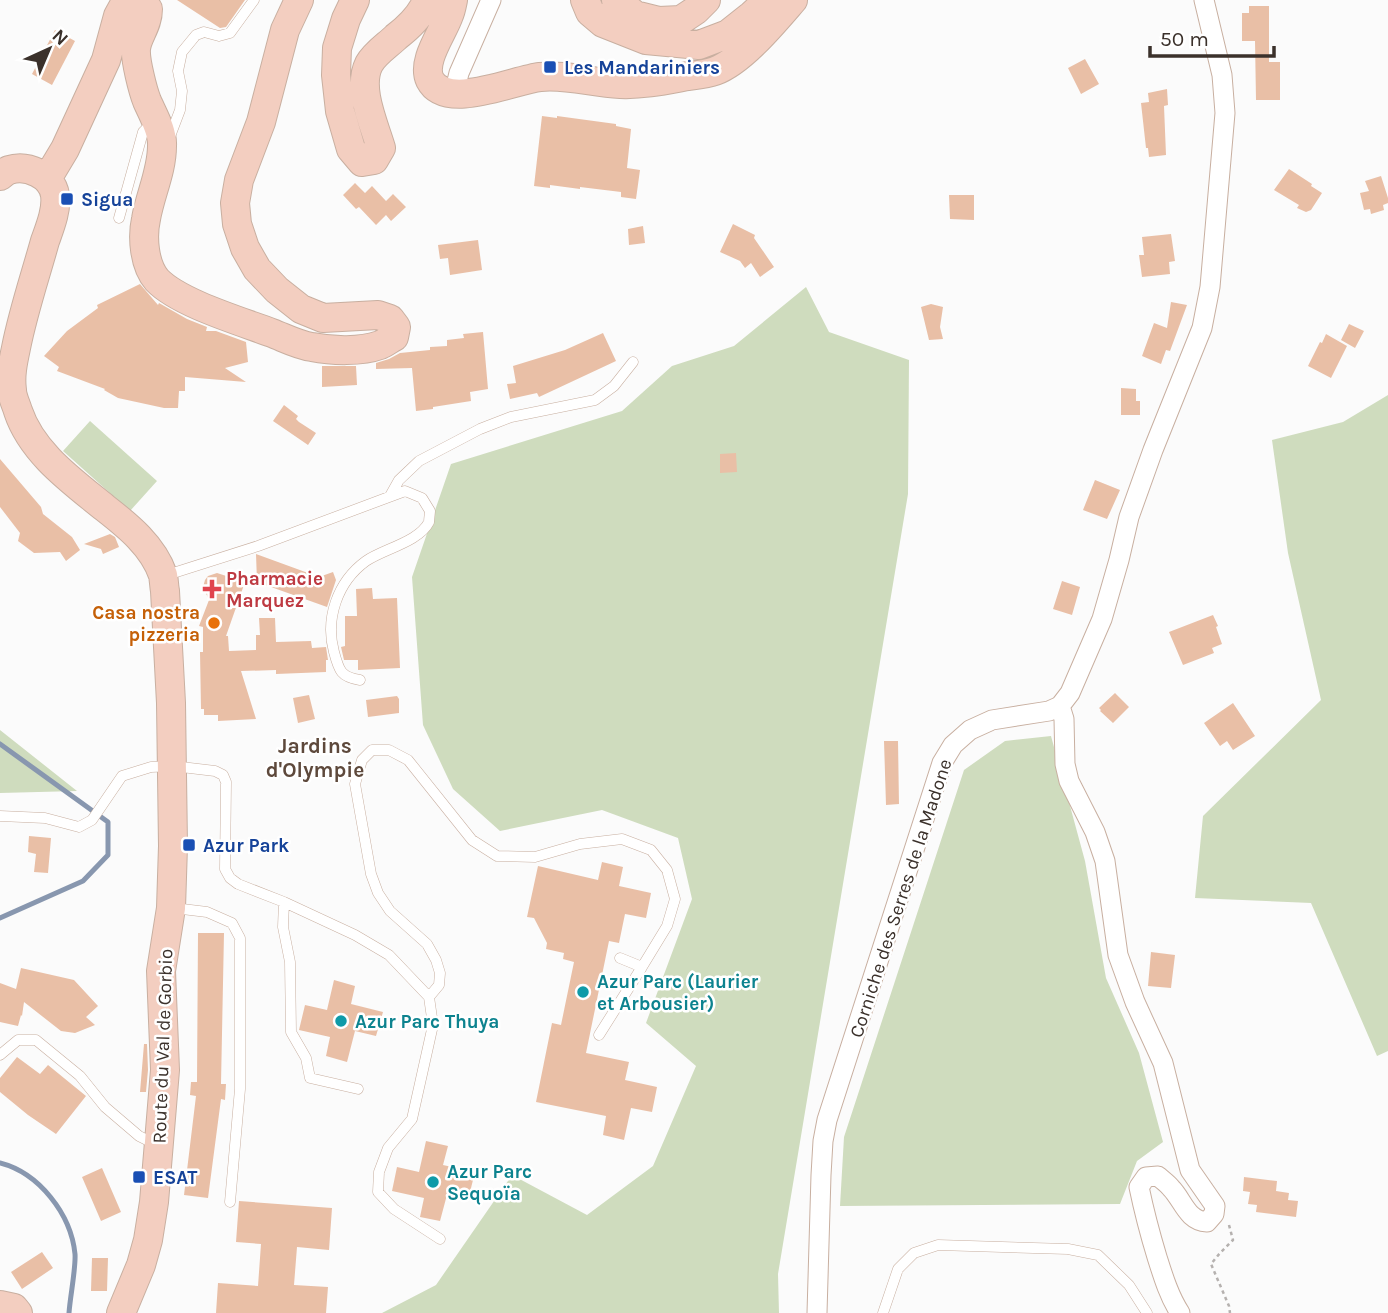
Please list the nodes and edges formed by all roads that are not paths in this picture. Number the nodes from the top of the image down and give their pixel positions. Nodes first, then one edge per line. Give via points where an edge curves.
1 (254, 0) edge
2 (299, 0) edge
3 (355, 0) edge
4 (426, 0) edge
5 (453, 0) edge
6 (491, 0) edge
7 (585, 0) edge
8 (616, 0) edge
9 (706, 0) edge
10 (768, 0) edge
11 (793, 0) edge
12 (1204, 0) edge
13 (454, 94) junction
14 (159, 133) junction
15 (0, 176) edge
16 (47, 179) junction
17 (120, 218) dead end
18 (633, 362) dead end
19 (390, 496) junction
20 (163, 576) junction
21 (360, 680) dead end
22 (1060, 706) junction
23 (173, 766) junction
24 (0, 816) edge
25 (284, 902) junction
26 (171, 908) junction
27 (620, 958) dead end
28 (642, 967) junction
29 (429, 997) junction
30 (599, 1035) dead end
31 (0, 1055) edge
32 (358, 1089) dead end
33 (159, 1146) junction
34 (230, 1202) dead end
35 (440, 1239) dead end
36 (0, 1305) edge
37 (18, 1313) edge
38 (121, 1313) edge
39 (817, 1313) edge
40 (883, 1313) edge
41 (1147, 1313) edge
42 (1180, 1313) edge

1 - 14 lane via 230,33 204,32 182,51 180,110 170,138
2 - 14 street via 285,30 261,122 239,180 237,224 257,269 301,309 323,318 378,315 396,327 394,337 361,349 310,347 172,293 155,278 144,242 160,165
3 - 4 street via 337,48 336,75 351,149 362,162 374,160 381,148 365,95 370,62 412,24
5 - 13 street via 427,72 440,91
6 - 13 street
7 - 10 street via 590,12 604,23 646,40 699,45 728,34
8 - 9 street via 635,15 659,21 681,20
11 - 13 street via 740,56 715,71 621,84 541,77
12 - 22 street via 1222,75 1225,113 1206,311 1129,517 1102,620
14 - 16 street via 145,97 136,49 148,9 132,1 118,16 106,60
14 - 17 lane via 148,127 143,132
15 - 16 street via 25,169
16 - 20 street, Route du Val de Gorbio via 55,196 53,216 19,330 12,392 27,433 44,454 135,532
18 - 19 lane via 614,386 595,400 511,416 419,461
19 - 20 lane
19 - 21 lane via 405,491 422,498 430,511 429,521 408,540 366,561 334,603 331,642 335,658 341,673
20 - 23 street, Route du Val de Gorbio
22 - 39 street, Corniche des Serres de la Madone via 992,720 970,730 942,763 827,1119
22 - 42 street via 1069,781 1096,832 1105,861 1118,955 1163,1063 1190,1170 1214,1206 1208,1222 1199,1221 1158,1176 1146,1177 1139,1187 1166,1283
23 - 24 lane via 122,776 92,820 79,827 45,818
23 - 25 lane via 223,775 225,869 238,884
23 - 26 street, Route du Val de Gorbio
25 - 29 lane via 389,955
25 - 32 lane via 291,1031 306,1058 310,1078
26 - 33 street, Route du Val de Gorbio via 161,971 165,1070
26 - 34 lane via 207,912 232,923 240,938 240,1088
27 - 28 lane
28 - 29 lane via 667,926 675,899 667,870 651,850 622,839 580,844 535,857 498,856 472,840 408,760 389,750 372,750 362,760 355,784 371,874 390,911 427,943 436,960 439,985
28 - 30 lane
29 - 35 lane via 433,1025 412,1119 388,1147 378,1192 394,1209
31 - 33 lane via 18,1040 36,1041 80,1076 105,1107 139,1136
33 - 38 street, Route du Val de Gorbio via 148,1240
36 - 37 street
40 - 41 lane via 898,1269 914,1252 938,1245 1068,1249 1098,1255 1129,1285

